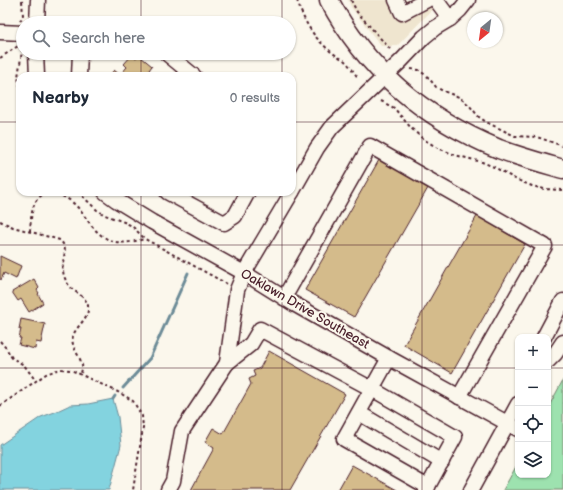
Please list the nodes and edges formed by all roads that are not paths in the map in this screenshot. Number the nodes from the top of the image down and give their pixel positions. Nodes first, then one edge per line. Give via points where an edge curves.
1 (38, 0) edge
2 (329, 0) edge
3 (396, 0) edge
4 (427, 0) edge
5 (436, 0) edge
6 (468, 0) edge
7 (37, 16) edge
8 (450, 19) junction
9 (16, 28) edge
10 (0, 32) edge
11 (36, 60) edge
12 (80, 60) edge
13 (175, 60) edge
14 (37, 72) edge
15 (79, 72) edge
16 (189, 72) edge
17 (385, 75) junction
18 (563, 169) edge
19 (297, 171) edge
20 (110, 196) edge
21 (175, 196) edge
22 (246, 196) edge
23 (290, 196) edge
24 (244, 273) junction
25 (284, 298) junction
26 (563, 301) edge
27 (546, 334) edge
28 (563, 342) edge
29 (389, 358) junction
30 (551, 358) edge
31 (227, 363) junction
32 (372, 390) junction
33 (459, 397) junction
34 (517, 406) edge
35 (358, 414) junction
36 (512, 426) edge
37 (442, 462) junction
38 (427, 489) edge
39 (168, 490) edge
40 (471, 490) edge

1 - 7 street
2 - 17 main road via 362,51
3 - 4 street via 402,13
5 - 8 street
6 - 8 street
8 - 17 street via 424,37
9 - 10 street
11 - 14 street
12 - 15 street
13 - 16 street
17 - 18 main road via 408,97 463,132 528,159
17 - 19 street via 332,127
20 - 24 street, Oaklawn Drive Southeast
21 - 22 street via 224,223 235,216
23 - 24 street
24 - 25 street, Oaklawn Drive Southeast
24 - 31 street via 237,290
25 - 29 street, Oaklawn Drive Southeast
25 - 33 street via 370,146 545,246
26 - 27 street
28 - 30 street
29 - 32 street
29 - 33 street, Oaklawn Drive Southeast
31 - 32 street via 251,344 260,329
31 - 39 street via 182,432 173,481
32 - 35 street
32 - 37 street via 455,437
33 - 36 street, Oaklawn Drive Southeast
34 - 36 street
35 - 37 street
35 - 38 street via 344,439
36 - 40 street
37 - 38 street

